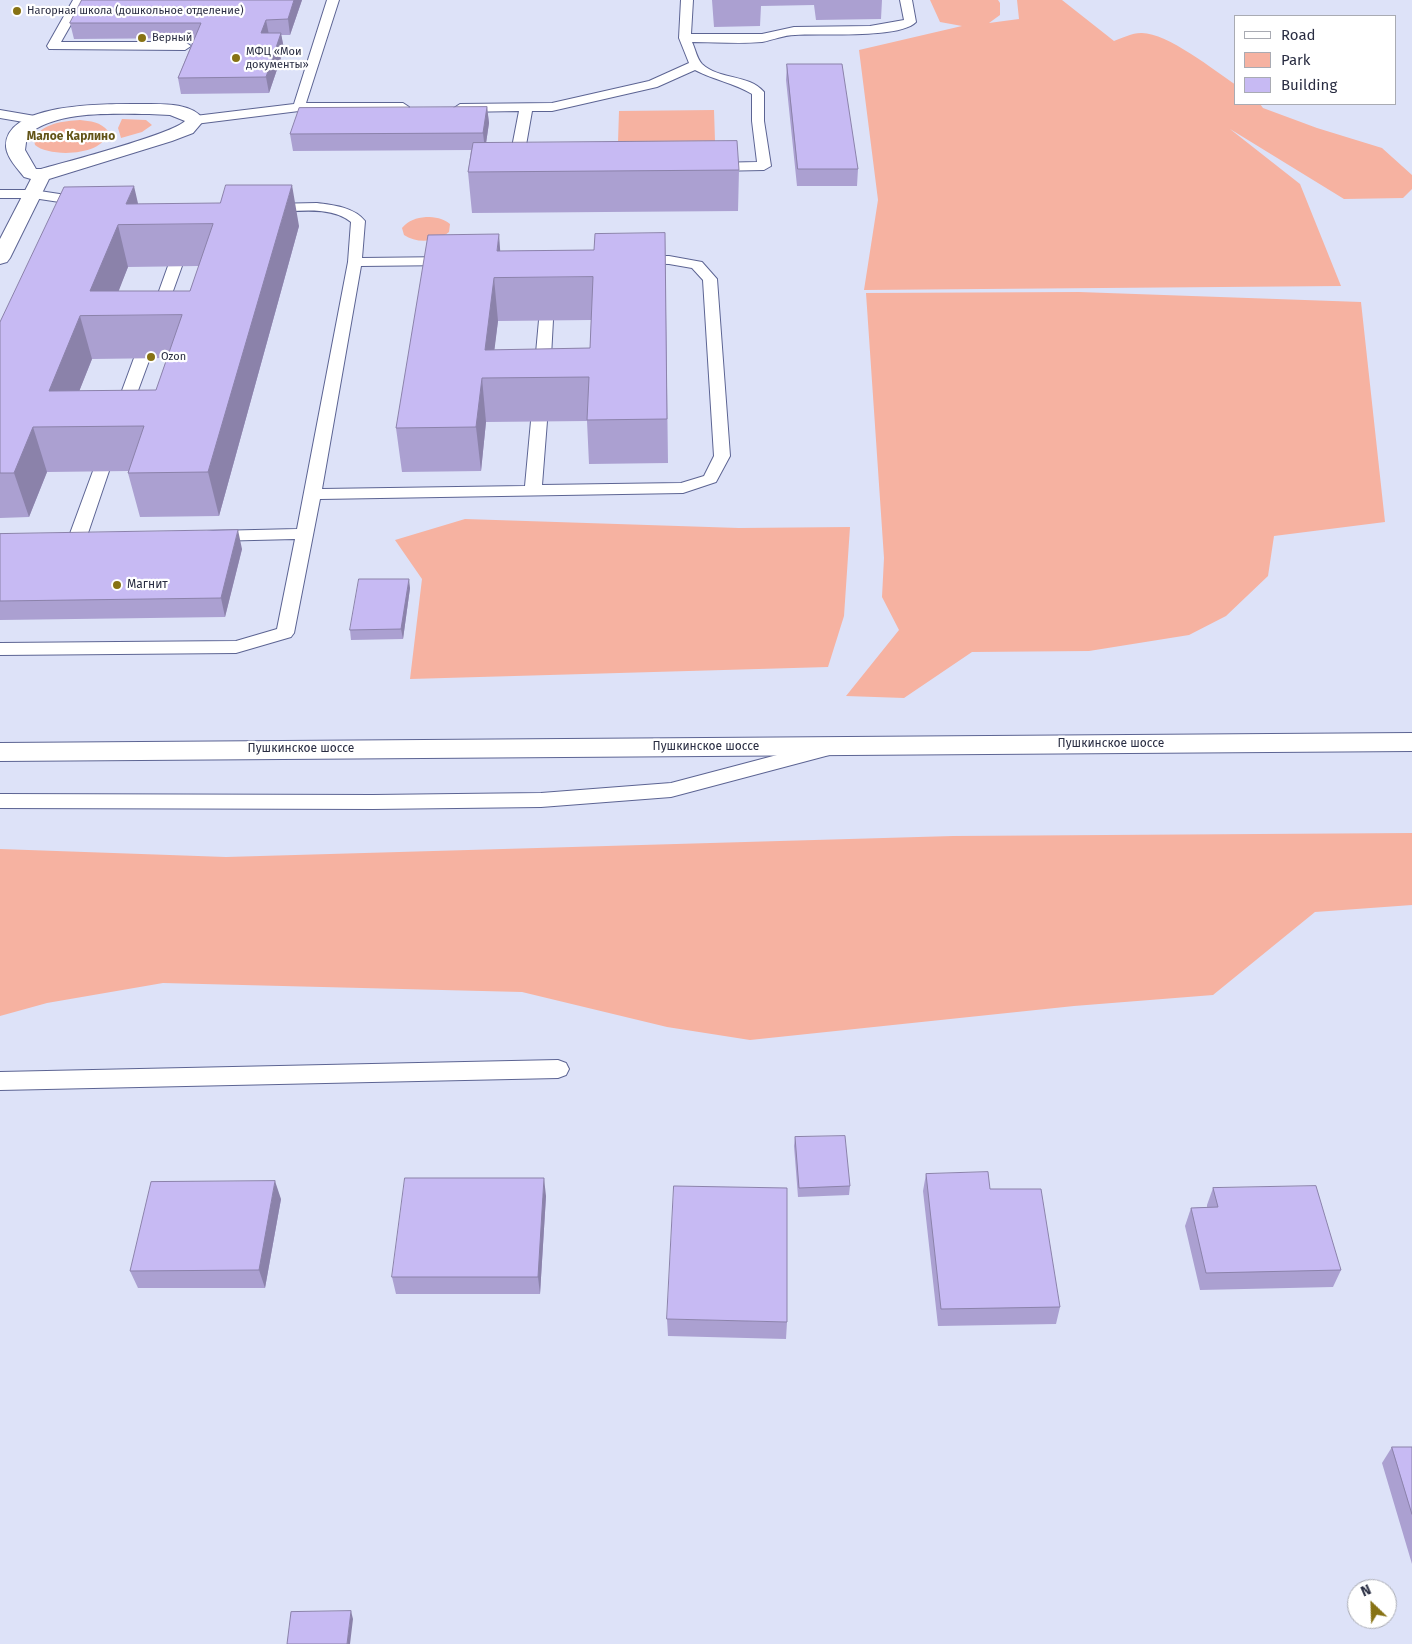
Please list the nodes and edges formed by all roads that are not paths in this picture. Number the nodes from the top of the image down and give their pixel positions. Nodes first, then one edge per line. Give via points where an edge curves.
1 (79, 0) edge
2 (333, 0) edge
3 (687, 0) edge
4 (906, 0) edge
5 (685, 38) junction
6 (185, 46) edge
7 (696, 65) junction
8 (299, 107) junction
9 (418, 108) edge
10 (447, 108) edge
11 (526, 108) junction
12 (0, 114) edge
13 (36, 120) junction
14 (195, 120) junction
15 (699, 167) edge
16 (525, 169) edge
17 (42, 175) junction
18 (0, 194) edge
19 (33, 194) junction
20 (105, 206) edge
21 (256, 208) edge
22 (0, 258) edge
23 (620, 260) edge
24 (463, 261) edge
25 (355, 262) junction
26 (175, 266) edge
27 (546, 320) edge
28 (153, 325) edge
29 (142, 358) edge
30 (541, 392) edge
31 (539, 421) edge
32 (117, 426) edge
33 (101, 471) edge
34 (533, 490) junction
35 (313, 494) junction
36 (306, 534) junction
37 (196, 536) edge
38 (97, 538) edge
39 (58, 539) edge
40 (77, 539) junction
41 (0, 649) edge
42 (1412, 742) edge
43 (839, 746) junction
44 (0, 752) edge
45 (0, 801) edge
46 (558, 1069) dead end
47 (0, 1080) edge

1 - 6 lane via 53,46
2 - 8 lane
3 - 5 lane
4 - 5 lane via 910,22 894,27 794,31 762,38
5 - 7 lane
7 - 11 lane via 653,84 552,107
7 - 15 lane via 758,92 764,166
8 - 9 lane
8 - 14 lane via 270,108
10 - 11 lane
11 - 16 lane via 515,169
12 - 13 lane
13 - 14 main road via 71,111 142,109 172,110
13 - 17 main road via 20,131 15,145 18,156 30,173
14 - 17 main road via 187,129 166,137
17 - 19 main road
18 - 19 lane
19 - 20 lane
19 - 22 main road
21 - 25 lane via 336,209 352,214 358,221
23 - 34 lane via 669,260 697,265 710,279 722,456 710,479 682,488
24 - 25 lane
25 - 35 lane
26 - 28 lane
27 - 30 lane
29 - 32 lane
31 - 34 lane
33 - 40 lane
34 - 35 lane
35 - 36 lane
36 - 37 lane
36 - 41 lane via 285,633 236,647
38 - 40 lane
39 - 40 lane
42 - 43 main road, Пушкинское шоссе
43 - 44 main road, Пушкинское шоссе
43 - 45 lane via 672,790 541,800
46 - 47 lane

